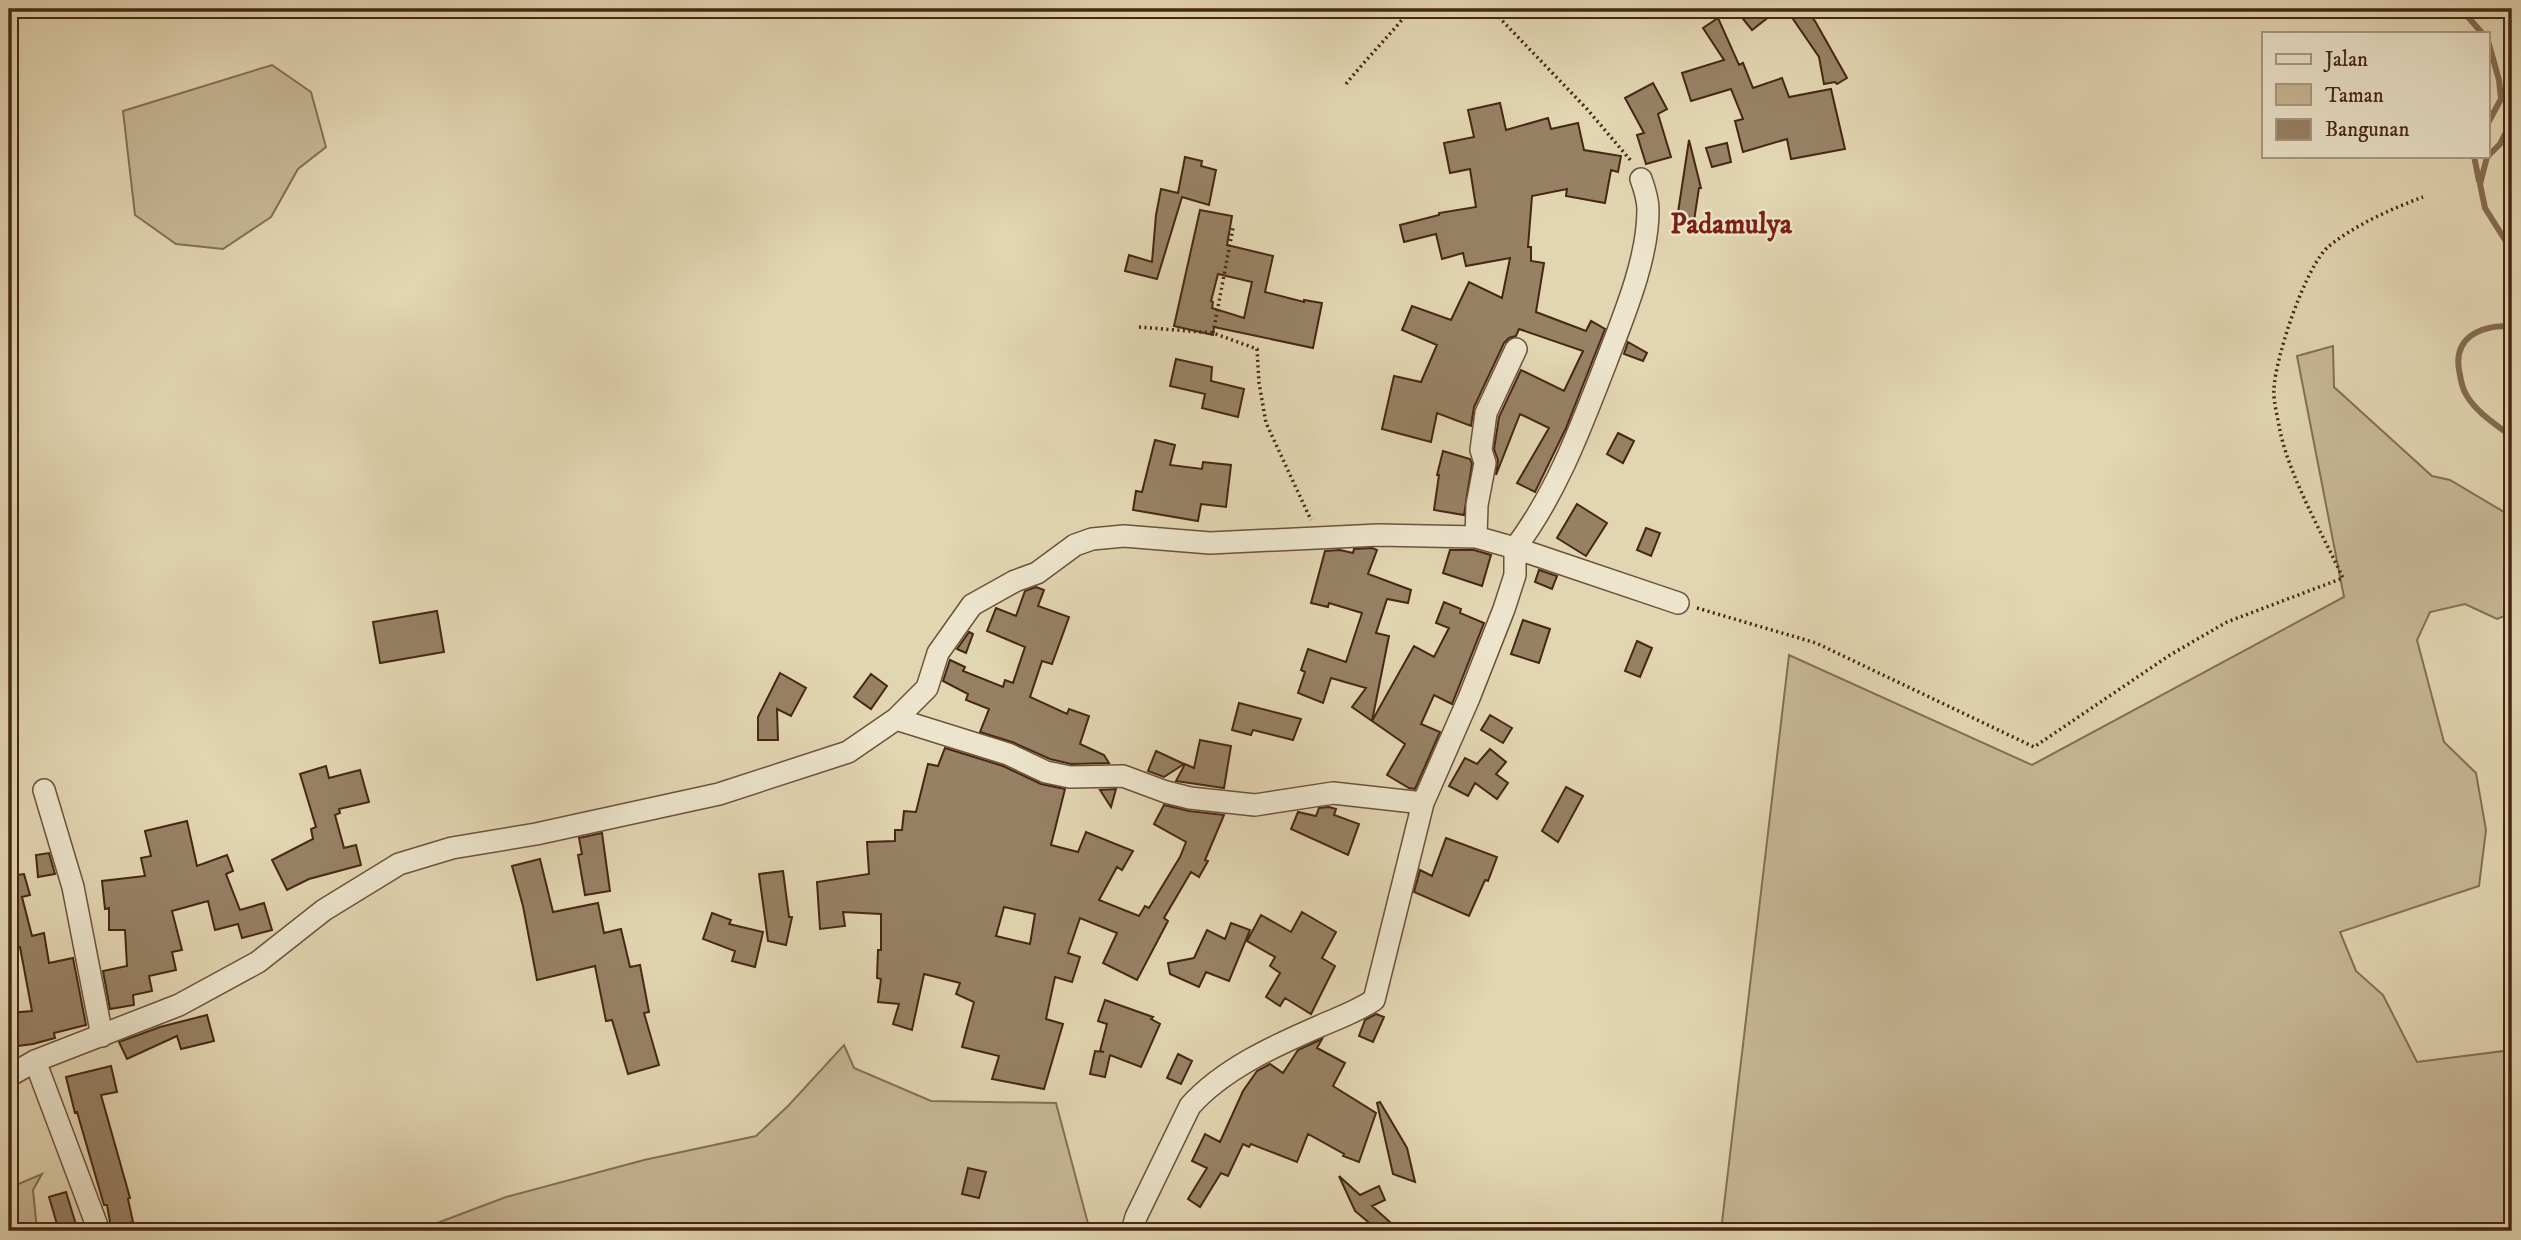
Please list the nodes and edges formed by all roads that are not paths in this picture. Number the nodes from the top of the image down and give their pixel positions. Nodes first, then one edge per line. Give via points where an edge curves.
1 (1641, 179) road end
2 (1516, 349) dead end
3 (1476, 537) junction
4 (1515, 548) junction
5 (1678, 603) road end
6 (896, 719) junction
7 (44, 790) dead end
8 (1423, 803) junction
9 (102, 1036) junction
10 (35, 1060) junction
11 (9, 1076) edge
12 (99, 1231) edge
13 (1132, 1231) edge

1 - 4 street via 1647,196 1647,225 1626,311 1550,493
2 - 3 street via 1486,413
3 - 4 street
3 - 6 street via 1378,535 1210,543 1124,536 1075,545 1037,573 972,606 937,653 927,688
4 - 5 street
4 - 8 street via 1515,575 1504,609
6 - 8 street via 1008,754 1046,772 1070,778 1123,776 1190,798 1255,805 1333,793
6 - 9 street via 848,752 719,794 452,848 399,864 324,910 258,962 180,1006
7 - 9 street via 73,887
8 - 13 street via 1374,1000 1263,1054 1202,1092 1190,1106
9 - 10 street
10 - 11 street
10 - 12 street

